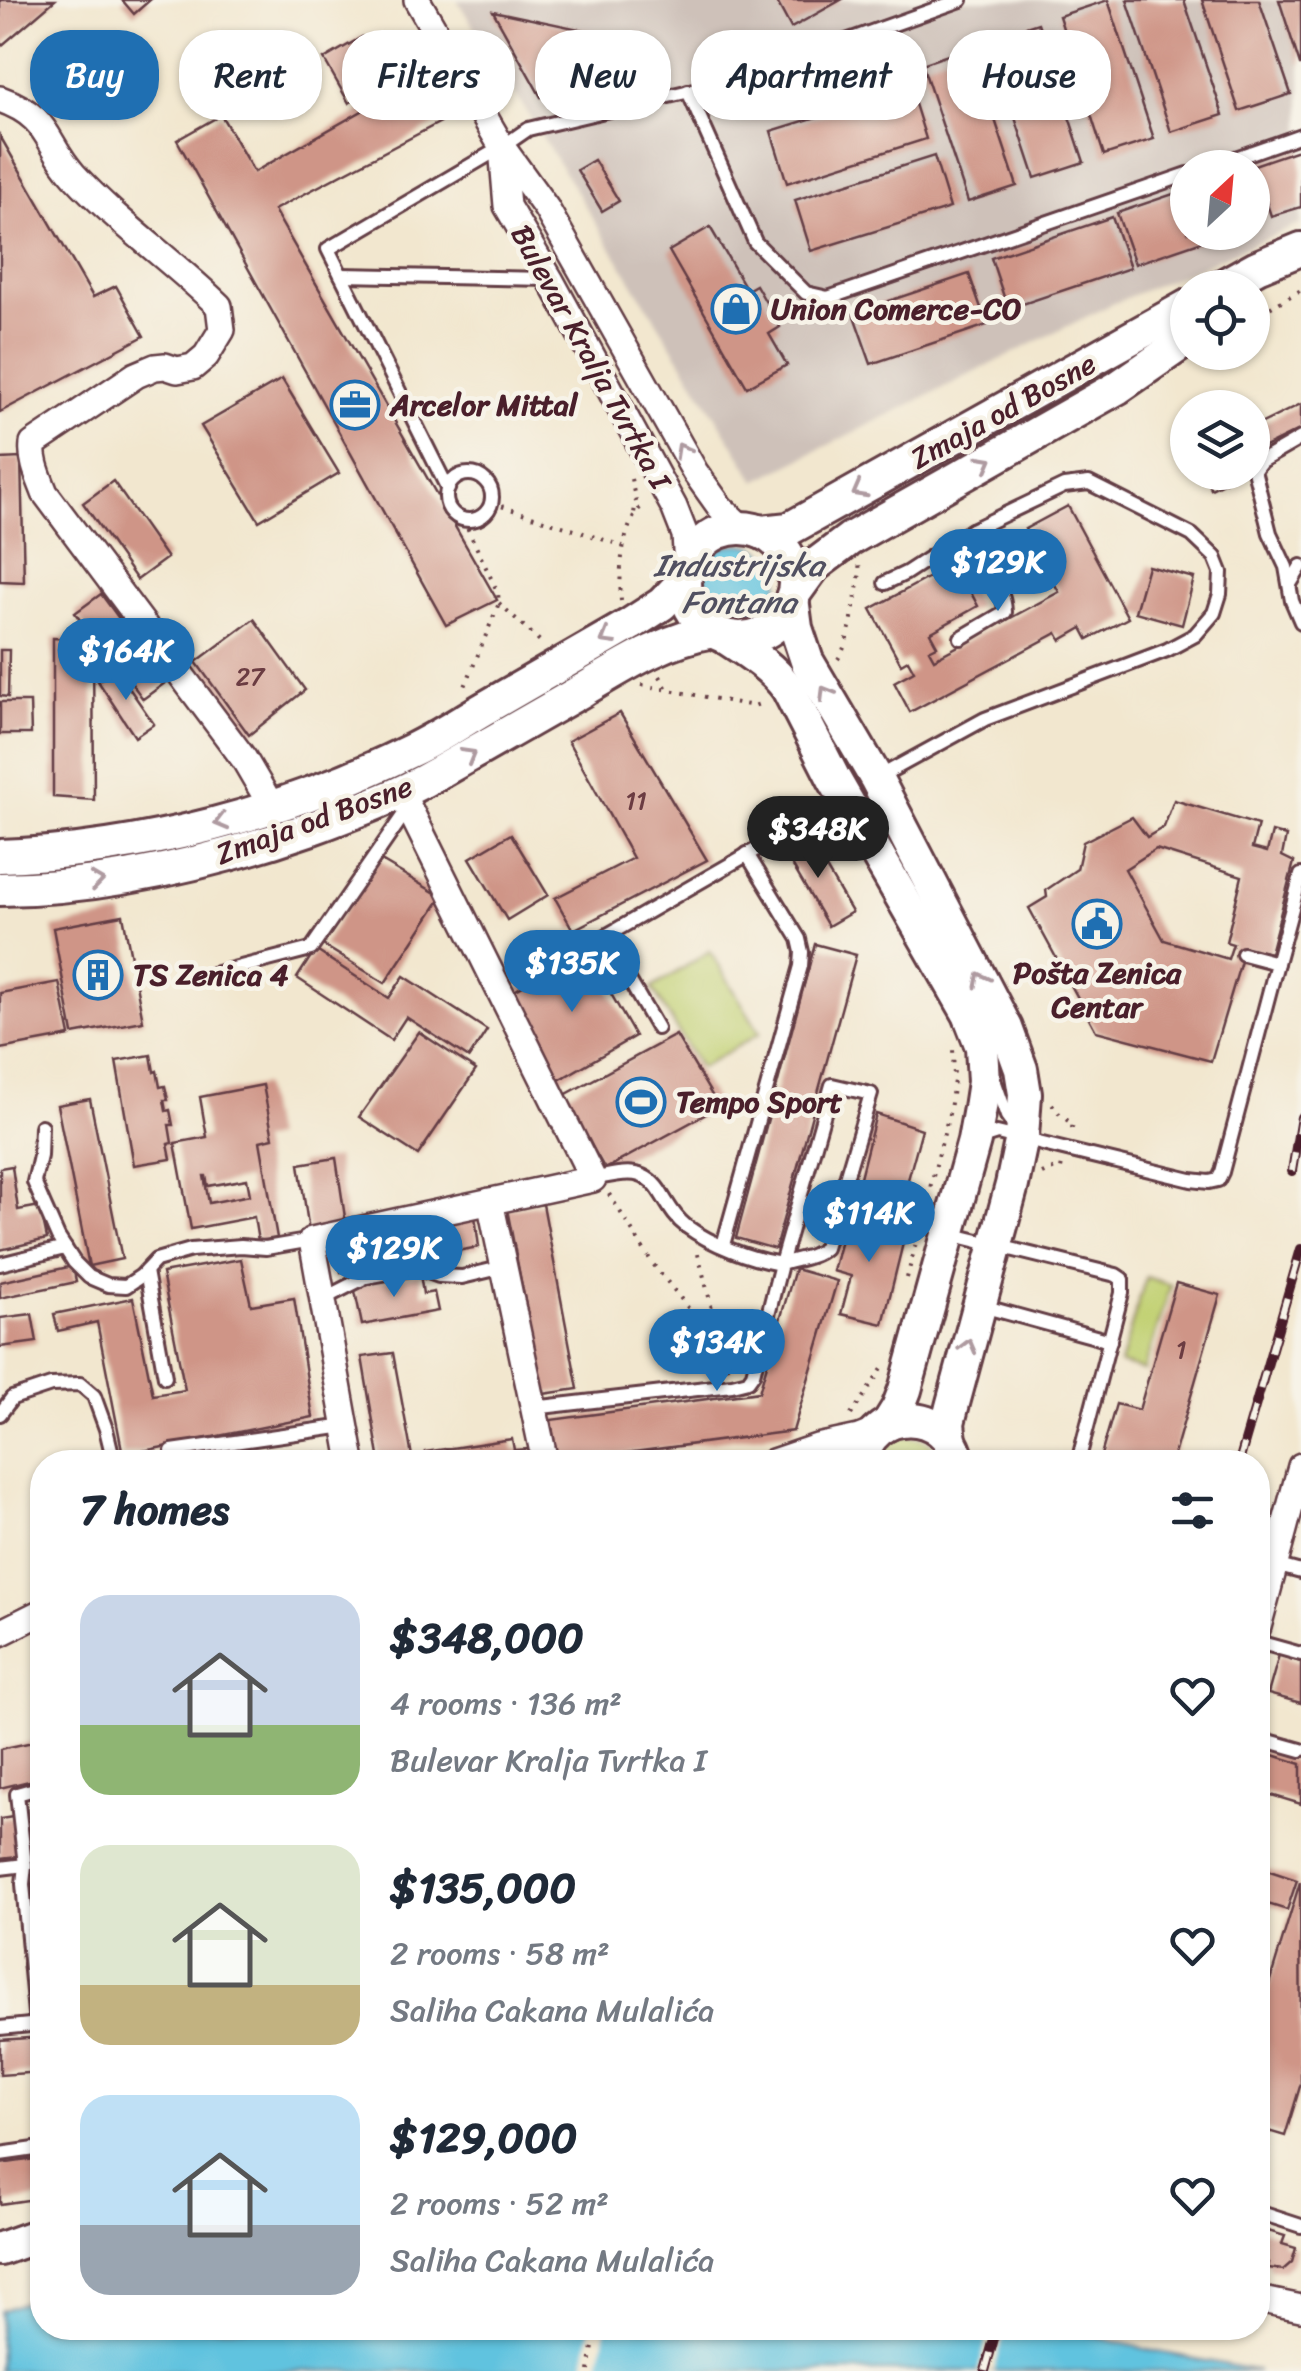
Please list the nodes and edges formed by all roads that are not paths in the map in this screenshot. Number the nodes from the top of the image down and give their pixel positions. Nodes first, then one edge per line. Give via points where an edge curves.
1 (417, 0) edge
2 (961, 0) edge
3 (688, 91) junction
4 (0, 100) edge
5 (1301, 135) edge
6 (502, 147) junction
7 (1258, 150) edge
8 (1170, 180) edge
9 (1301, 248) edge
10 (1301, 268) edge
11 (1252, 270) edge
12 (340, 275) junction
13 (550, 279) junction
14 (1270, 285) edge
15 (1170, 316) edge
16 (1170, 351) edge
17 (1301, 438) edge
18 (448, 490) junction
19 (751, 530) junction
20 (972, 530) junction
21 (1301, 566) edge
22 (686, 573) junction
23 (885, 583) dead end
24 (1290, 584) junction
25 (793, 597) junction
26 (628, 621) junction
27 (1301, 622) edge
28 (716, 632) junction
29 (961, 638) dead end
30 (802, 682) junction
31 (876, 778) junction
32 (844, 798) junction
33 (405, 799) junction
34 (272, 807) junction
35 (748, 854) junction
36 (0, 856) edge
37 (1301, 876) edge
38 (0, 889) edge
39 (1243, 954) dead end
40 (1277, 963) junction
41 (194, 979) dead end
42 (658, 1028) dead end
43 (982, 1047) junction
44 (41, 1126) dead end
45 (1022, 1137) junction
46 (974, 1140) junction
47 (596, 1179) junction
48 (490, 1201) junction
49 (948, 1234) junction
50 (312, 1240) junction
51 (723, 1245) junction
52 (995, 1247) junction
53 (66, 1248) junction
54 (0, 1264) edge
55 (781, 1264) junction
56 (504, 1268) junction
57 (146, 1271) junction
58 (322, 1300) junction
59 (979, 1305) junction
60 (1110, 1342) junction
61 (165, 1377) dead end
62 (534, 1408) junction
63 (0, 1414) edge
64 (345, 1426) junction
65 (883, 1427) junction
66 (111, 1450) edge
67 (179, 1450) edge
68 (350, 1450) edge
69 (543, 1450) edge
70 (808, 1450) edge
71 (865, 1450) edge
72 (953, 1450) edge
73 (954, 1450) edge
74 (1081, 1450) edge
75 (1300, 1471) edge
76 (1275, 1565) junction
77 (1301, 1572) edge
78 (1270, 1584) edge
79 (30, 1615) edge
80 (30, 1618) edge
81 (0, 1624) edge
82 (0, 1633) edge
83 (1270, 1645) edge
84 (1301, 1654) edge
85 (1270, 1741) edge
86 (1301, 1750) edge
87 (30, 1790) edge
88 (25, 1865) junction
89 (0, 1868) edge
90 (30, 1945) edge
91 (30, 2025) edge
92 (0, 2028) edge
93 (30, 2150) edge
94 (0, 2154) edge
95 (1270, 2216) edge
96 (1301, 2226) edge
97 (30, 2239) edge
98 (0, 2250) edge
99 (1270, 2302) edge
100 (1301, 2308) edge

1 - 6 street, Bulevar Kralja Tvrtka I
2 - 3 lane via 737,80
3 - 6 lane via 528,129
3 - 8 lane via 755,242 806,293 828,298
4 - 34 street via 32,114 71,172 219,306 222,330 193,367 155,367 136,375 32,450 46,492 244,759
5 - 7 lane
6 - 12 lane via 328,249
6 - 13 street, Bulevar Kralja Tvrtka I via 508,206
19 -> 6 street, Bulevar Kralja Tvrtka I via 720,507 694,472 546,208
9 - 11 main road
10 - 14 main road
12 - 13 lane
12 - 18 lane
13 - 22 street, Bulevar Kralja Tvrtka I via 685,535
15 -> 19 main road, Zmaja od Bosne via 789,530
25 -> 16 main road, Zmaja od Bosne via 814,566 850,539
17 - 24 lane via 1254,470
18 - 18 lane via 451,510 463,519 484,515 492,503 486,482 472,474
19 - 22 main road, Zmaja od Bosne via 723,530 707,538
19 - 25 main road via 785,551
20 - 23 lane
20 - 29 lane via 1005,596 1005,612
20 - 31 lane via 1064,486 1088,483 1192,535 1214,557 1220,594 1195,636 985,719
21 - 24 lane
22 - 26 main road, Zmaja od Bosne via 662,604
22 - 28 main road via 692,610
24 - 27 lane
25 - 28 main road, Zmaja od Bosne via 784,615 755,636
25 - 30 main road via 807,660
26 - 28 main road, Zmaja od Bosne via 691,634
33 -> 26 main road, Zmaja od Bosne
26 -> 34 main road, Zmaja od Bosne via 414,750
28 - 30 main road via 780,678
31 -> 30 main road
30 - 32 main road
45 -> 31 main road via 1022,1069 1006,1028
32 - 35 lane
32 - 43 main road
38 -> 33 main road, Zmaja od Bosne via 168,870
33 - 41 lane via 311,949
33 - 47 street
34 -> 36 main road, Zmaja od Bosne via 162,837
35 - 42 lane via 604,937
35 - 51 lane via 802,952
37 - 40 lane
39 - 40 lane
40 - 45 lane via 1218,1180 1191,1180
43 - 45 lane via 1007,1116
43 - 46 main road
44 - 53 lane via 34,1182
45 - 46 lane via 997,1133
45 - 52 main road
46 - 49 main road
47 - 48 street
47 - 51 lane via 618,1173 652,1179 684,1226
48 - 50 street
48 - 56 street
49 - 52 lane
49 - 65 main road via 905,1390
50 - 57 lane via 191,1250 156,1260
50 - 58 street
51 - 55 lane
52 - 59 main road
52 - 60 lane via 1116,1275 1122,1293
53 - 54 lane
53 - 57 lane via 89,1277 108,1285 126,1286
55 - 55 lane via 826,1248 871,1094 832,1084
55 - 62 lane via 748,1381
56 - 58 lane via 462,1278 417,1268 366,1276
56 - 62 street
57 - 61 lane
58 - 64 street
59 - 60 lane
73 -> 59 main road via 948,1423
60 - 74 lane
62 - 69 street
63 - 66 lane via 12,1398 50,1385 80,1384 94,1396
64 - 67 lane
64 - 68 street
65 - 70 street
65 - 71 main road
65 - 72 main road via 901,1420 928,1423
75 - 76 street
76 - 77 lane
76 - 78 street
79 - 81 street
80 - 82 street
83 - 84 lane
85 - 86 lane
87 - 88 lane via 17,1794
88 - 89 lane
88 - 90 lane
91 - 92 lane
93 - 94 lane
95 - 96 lane
97 - 98 main road
99 - 100 street

